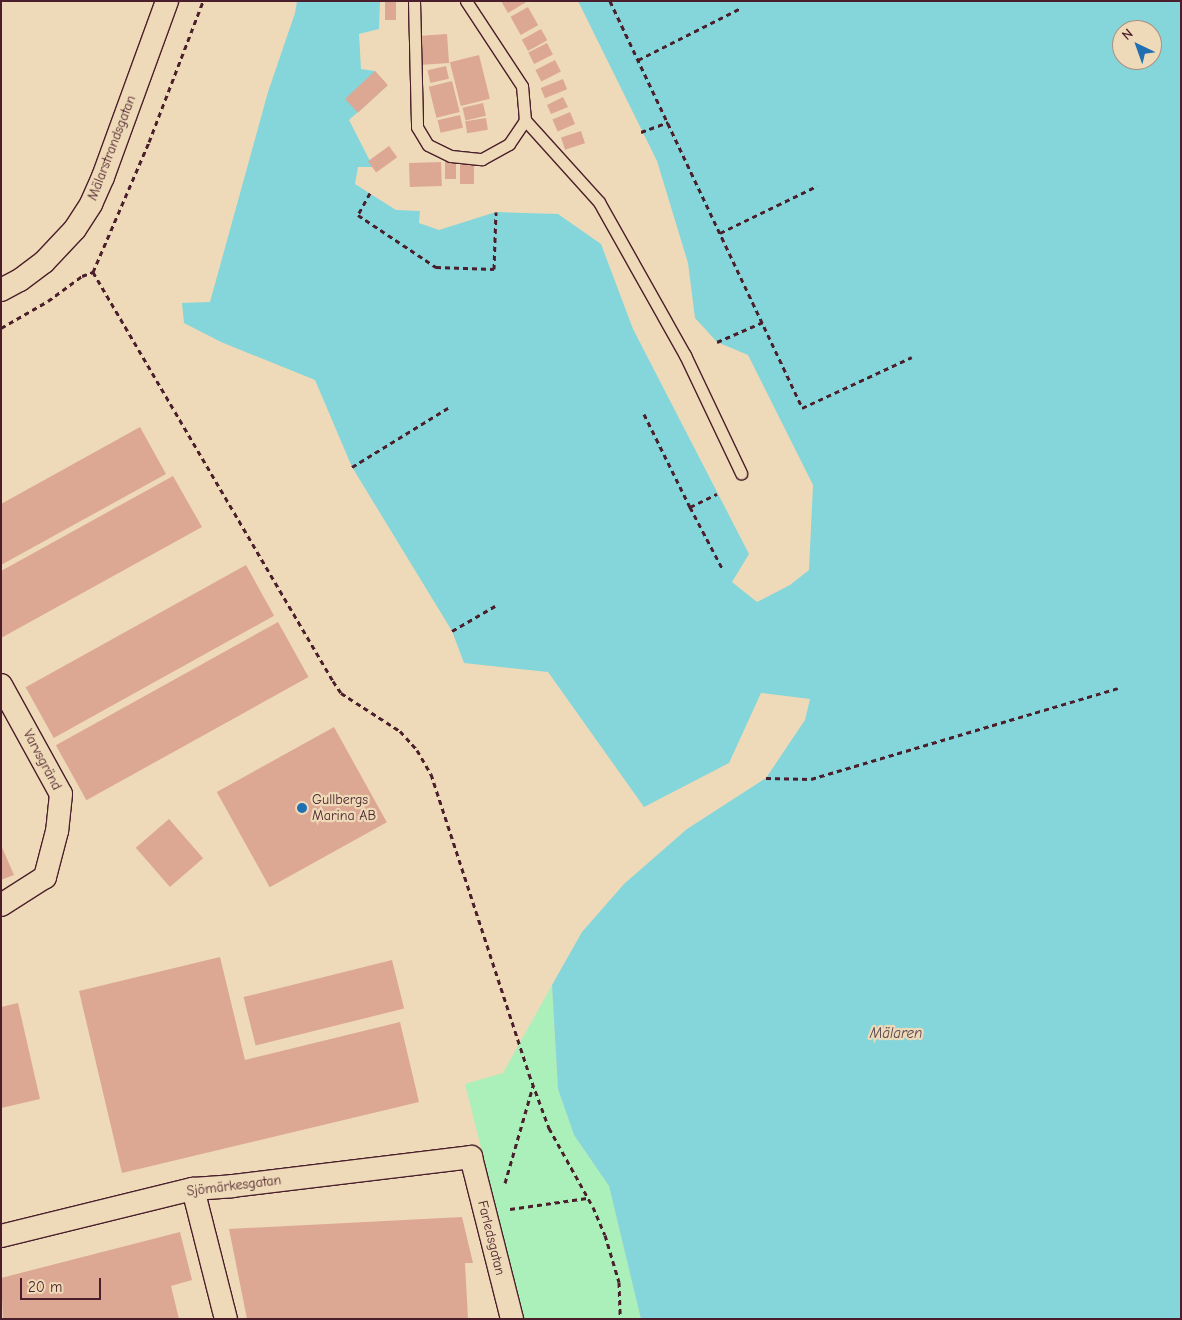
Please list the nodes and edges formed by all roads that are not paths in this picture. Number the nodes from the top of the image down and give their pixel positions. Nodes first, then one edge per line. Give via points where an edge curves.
1 (167, 1) edge
2 (414, 1) edge
3 (466, 1) edge
4 (525, 120) junction
5 (1, 290) edge
6 (741, 473) dead end
7 (1, 685) edge
8 (1, 905) edge
9 (471, 1157) joint
10 (193, 1189) junction
11 (1, 1236) edge
12 (226, 1319) edge
13 (512, 1319) edge

1 - 5 street, Mälarstrandsgatan via 91,204 75,229 44,262
2 - 4 lane via 417,127 428,145 452,156 482,159 509,144
3 - 4 lane via 522,86
4 - 6 lane via 599,202 684,355
7 - 8 street, Varvsgränd via 61,794 57,831 46,877
9 - 10 street, Sjömärkesgatan
9 - 13 street, Farledsgatan via 491,1211
10 - 11 street, Sjömärkesgatan
10 - 12 street

